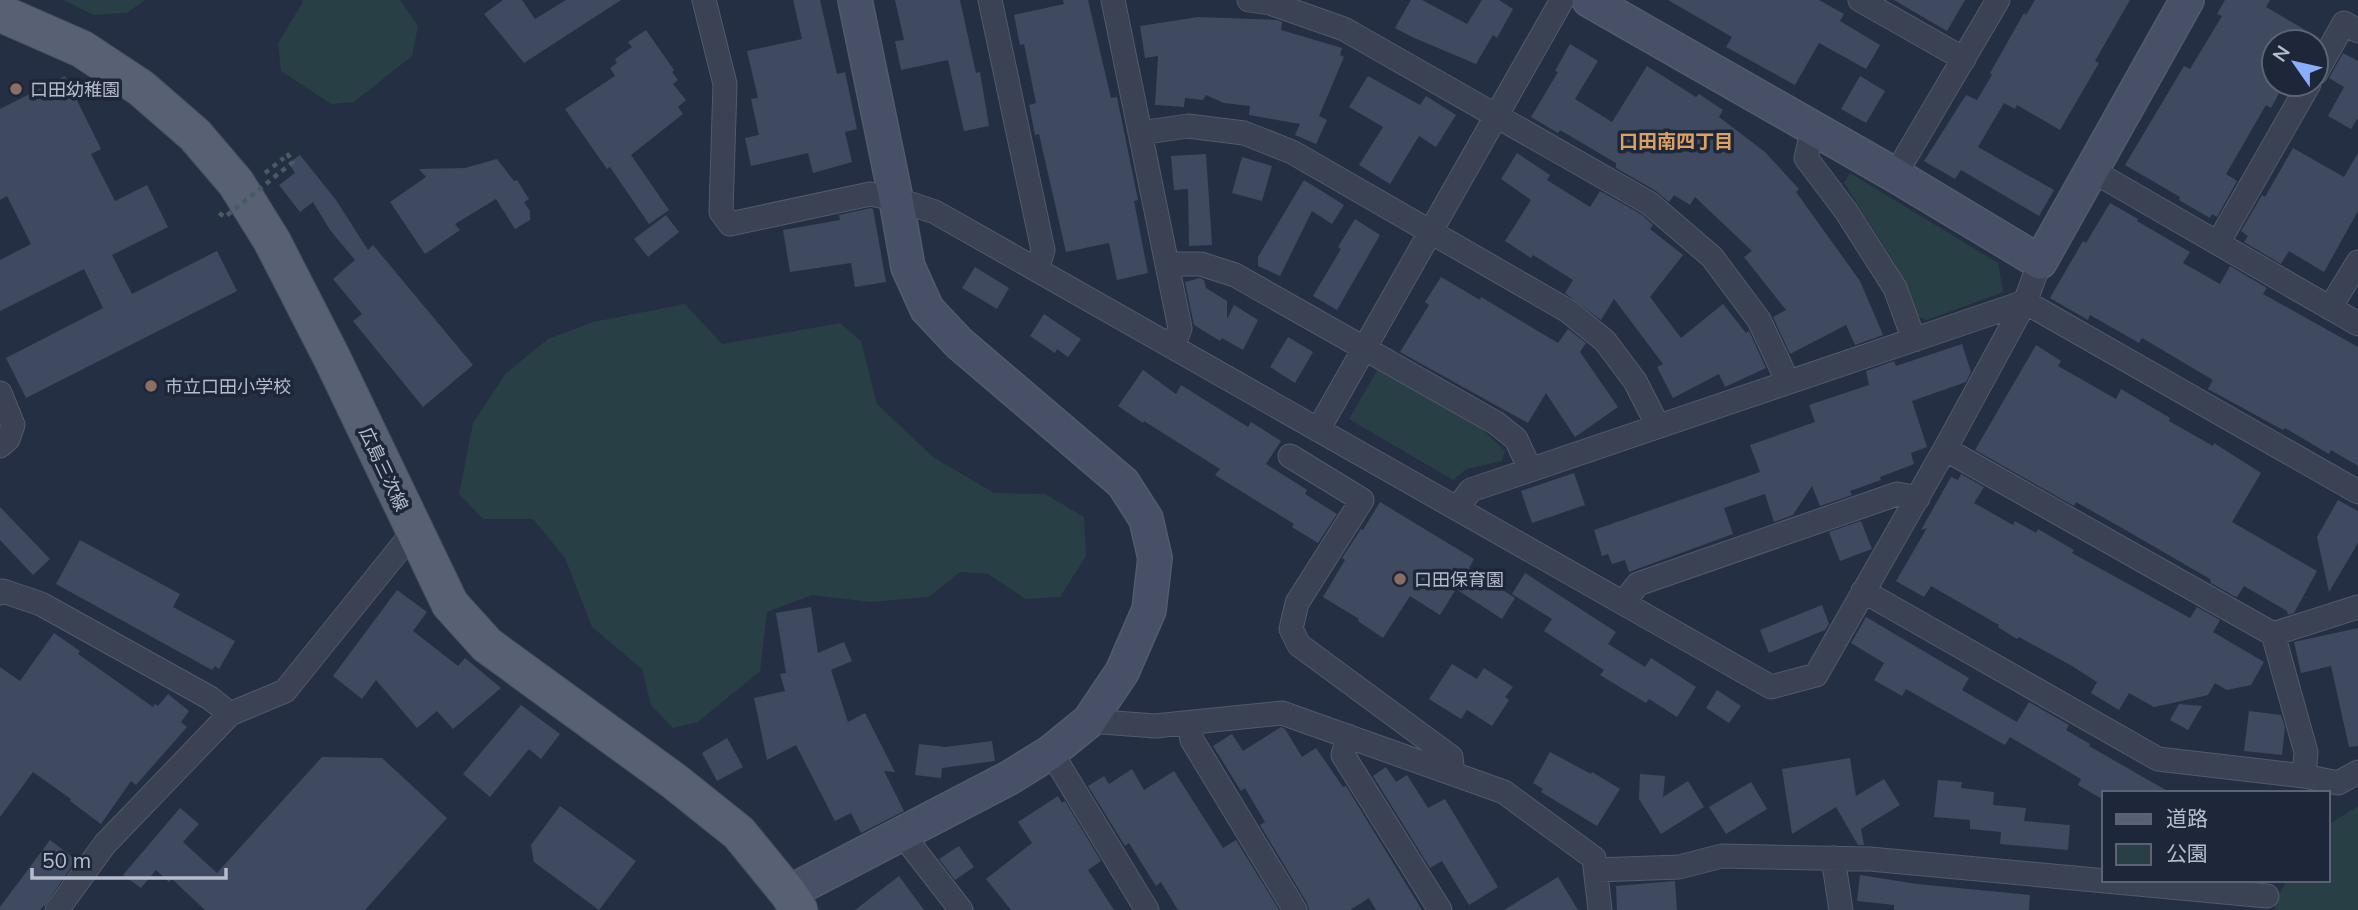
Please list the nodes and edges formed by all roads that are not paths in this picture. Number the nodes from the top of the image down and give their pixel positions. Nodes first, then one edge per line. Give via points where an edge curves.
1 (704, 0) edge
2 (855, 0) edge
3 (990, 0) edge
4 (1117, 0) edge
5 (1250, 0) edge
6 (1562, 0) edge
7 (1589, 0) edge
8 (1860, 0) edge
9 (1998, 0) edge
10 (2187, 0) edge
11 (0, 13) edge
12 (2358, 32) edge
13 (2330, 48) edge
14 (1964, 59) junction
15 (2301, 98) edge
16 (1497, 115) junction
17 (1813, 128) junction
18 (1140, 133) junction
19 (2091, 170) junction
20 (1895, 175) junction
21 (896, 199) junction
22 (1430, 232) junction
23 (2218, 243) junction
24 (2040, 262) junction
25 (2358, 262) edge
26 (1167, 264) junction
27 (1037, 270) junction
28 (2025, 302) junction
29 (2330, 308) junction
30 (2358, 324) edge
31 (1914, 340) junction
32 (1173, 347) junction
33 (1364, 348) junction
34 (1788, 382) junction
35 (0, 393) edge
36 (1658, 426) junction
37 (1318, 430) junction
38 (0, 446) edge
39 (1945, 449) junction
40 (1290, 456) dead end
41 (1530, 469) junction
42 (2358, 492) edge
43 (1918, 498) junction
44 (1457, 508) junction
45 (414, 531) junction
46 (1, 588) edge
47 (1863, 590) junction
48 (1623, 603) junction
49 (2358, 607) edge
50 (2273, 634) junction
51 (230, 714) junction
52 (1089, 721) junction
53 (1189, 723) junction
54 (1348, 736) junction
55 (1051, 752) junction
56 (2358, 772) edge
57 (1453, 774) junction
58 (2304, 776) junction
59 (902, 834) junction
60 (1833, 858) junction
61 (1596, 870) junction
62 (2102, 881) edge
63 (2117, 882) edge
64 (2267, 896) dead end
65 (791, 904) edge
66 (57, 910) edge
67 (961, 910) edge
68 (1147, 910) edge
69 (1295, 910) edge
70 (1440, 910) edge
71 (1600, 910) edge
72 (1841, 910) edge

1 - 21 street via 725,84 721,212 730,224 870,194
2 - 21 street
3 - 27 street via 1043,250
4 - 18 street
5 - 16 street via 1344,29
6 - 16 street
7 - 17 street
8 - 14 street
9 - 14 street
10 - 19 street
11 - 45 main road, 広島三次線 via 82,50 141,88 195,135 236,183 272,241 332,358
12 - 13 street via 2344,23
14 - 20 street
15 - 23 street
16 - 22 street
16 - 34 street via 1649,204 1712,257 1759,320
17 - 20 street
17 - 31 street via 1806,158 1895,288
18 - 22 street via 1188,126 1244,133 1292,152
18 - 26 street
19 - 23 street
19 - 24 street
20 - 24 street
21 - 27 street via 935,212
21 - 52 street via 908,267 928,309 959,343 1123,484 1146,519 1155,558 1149,610 1122,672
22 - 33 street
22 - 36 street via 1568,311 1605,341 1635,381
23 - 29 street
24 - 28 street
25 - 29 street
26 - 32 street via 1180,328
26 - 33 street via 1201,264 1235,275
27 - 32 street
28 - 31 street
28 - 39 street
28 - 42 street
29 - 30 street
31 - 34 street
32 - 37 street
33 - 37 street
33 - 41 street via 1496,423 1516,439
34 - 36 street
35 - 38 street via 13,425
36 - 41 street
37 - 44 street
39 - 43 street
39 - 50 street
40 - 57 street via 1362,500 1297,603 1291,629 1298,645 1451,757
41 - 44 street via 1471,490
43 - 47 street
43 - 48 street via 1897,494 1638,584
44 - 48 street
45 - 51 street via 285,691
45 - 65 main road, 広島三次線 via 450,604 487,645 739,833
46 - 51 street via 41,604
47 - 48 street via 1816,675 1771,687
47 - 58 street via 2158,759
49 - 50 street
50 - 58 street via 2306,752
51 - 66 street via 105,844
52 - 53 street via 1155,726
52 - 55 street
53 - 54 street via 1282,713
53 - 69 street via 1192,740
54 - 57 street
54 - 70 street via 1343,755
55 - 59 street
55 - 68 street
56 - 58 street via 2339,783
57 - 61 street via 1504,792 1594,858
59 - 65 street
59 - 67 street
60 - 61 street via 1722,856 1678,867
60 - 62 street
60 - 72 street
61 - 71 street
63 - 64 street

